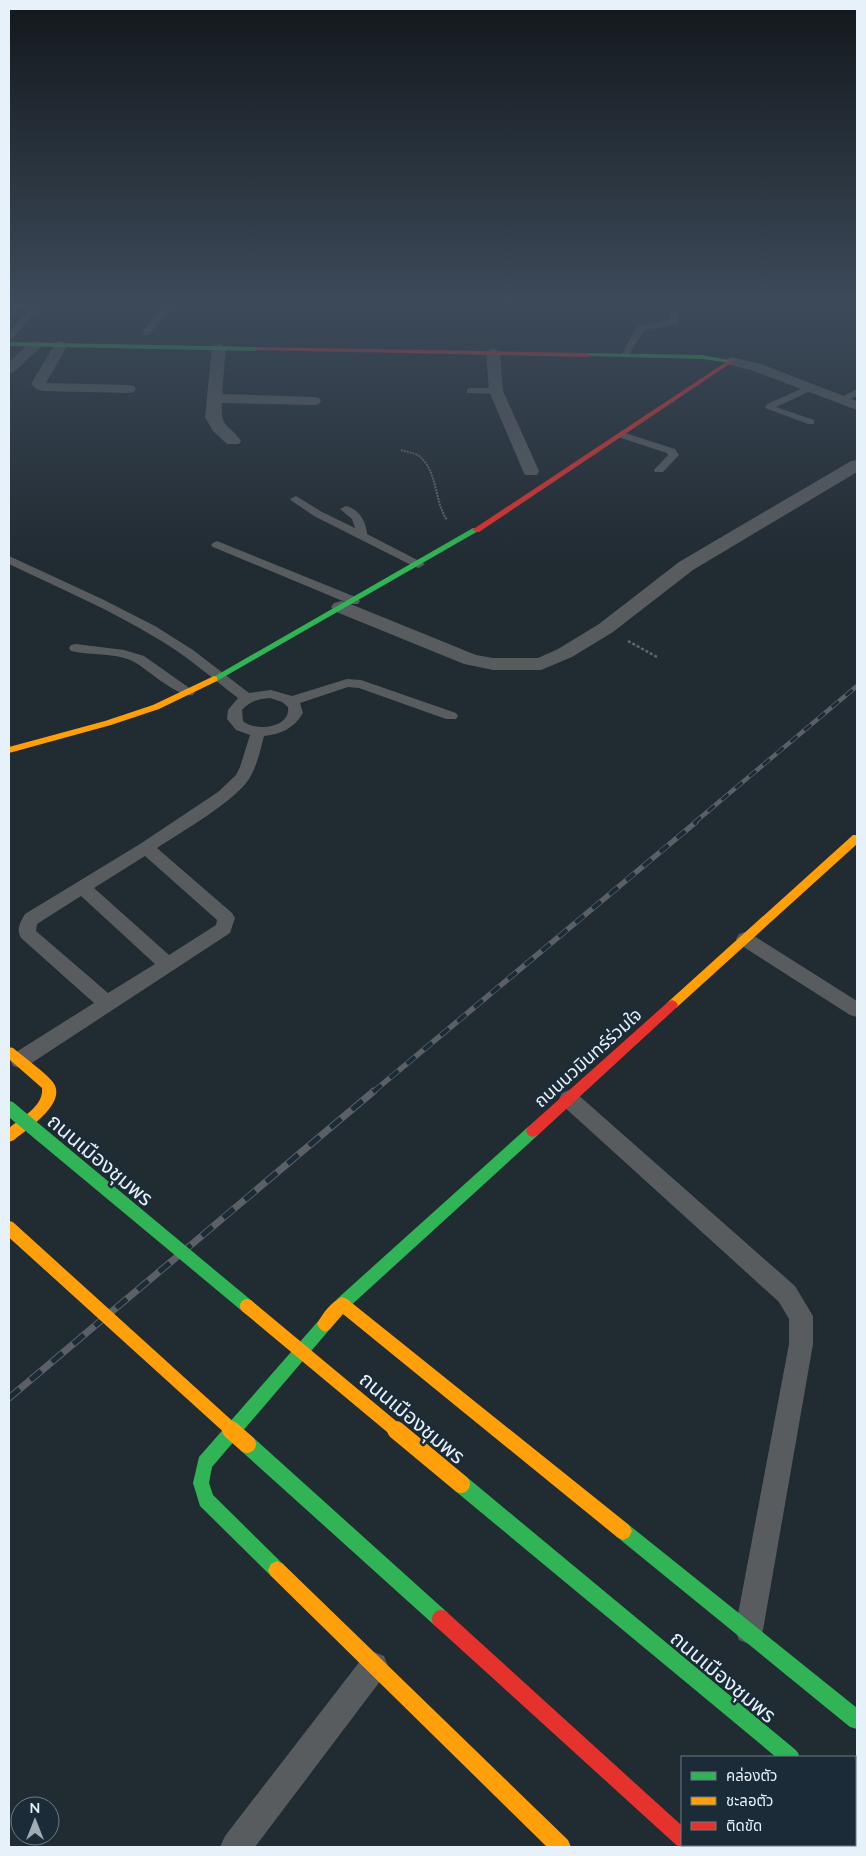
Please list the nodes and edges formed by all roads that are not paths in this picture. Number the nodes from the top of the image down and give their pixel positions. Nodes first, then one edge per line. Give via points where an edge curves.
1 (69, 388) edge
2 (216, 388) edge
3 (496, 388) edge
4 (692, 388) edge
5 (810, 388) joint
6 (129, 389) dead end
7 (470, 391) dead end
8 (496, 391) junction
9 (857, 392) edge
10 (215, 398) junction
11 (314, 400) dead end
12 (841, 400) junction
13 (857, 406) edge
14 (811, 422) dead end
15 (622, 435) junction
16 (233, 441) dead end
17 (857, 465) edge
18 (659, 470) dead end
19 (531, 471) dead end
20 (296, 499) dead end
21 (346, 509) dead end
22 (361, 536) junction
23 (217, 545) dead end
24 (9, 560) edge
25 (419, 564) junction
26 (347, 604) junction
27 (76, 648) dead end
28 (219, 677) junction
29 (188, 692) junction
30 (247, 698) junction
31 (291, 701) junction
32 (451, 716) dead end
33 (258, 732) junction
34 (9, 750) edge
35 (857, 838) edge
36 (146, 848) junction
37 (82, 888) junction
38 (745, 939) junction
39 (168, 965) junction
40 (108, 1004) junction
41 (857, 1010) edge
42 (14, 1056) edge
43 (569, 1099) junction
44 (9, 1108) edge
45 (9, 1136) edge
46 (9, 1228) edge
47 (342, 1304) junction
48 (748, 1632) junction
49 (374, 1666) junction
50 (857, 1720) edge
51 (789, 1756) edge
52 (681, 1837) edge
53 (236, 1847) edge
54 (561, 1847) edge

1 - 6 street
2 - 10 street
3 - 8 street
4 - 15 street
5 - 12 street
5 - 14 lane via 770,408
7 - 8 lane
8 - 19 street
9 - 12 lane
10 - 11 street
10 - 16 street via 213,417
12 - 13 street
15 - 18 lane via 671,451 674,455
15 - 25 street via 468,536
17 - 26 street via 686,566 606,628 541,664 493,664 471,660
20 - 22 lane
21 - 22 lane via 361,524
22 - 25 lane
23 - 26 lane
24 - 28 lane via 152,629
25 - 26 street
26 - 28 street
27 - 29 lane via 139,659
28 - 29 street
28 - 30 lane
29 - 34 street via 108,723
30 - 31 lane via 271,694
30 - 33 lane via 233,711 233,719 237,726
31 - 32 lane via 347,683 361,684
31 - 33 lane via 296,707 292,722 271,732
33 - 36 lane via 242,778 223,796
35 - 38 street, ถนนนวมินทร์ร่วมใจ
36 - 37 lane
36 - 39 lane via 226,918 224,928
37 - 39 lane
37 - 40 lane via 31,919 27,933
38 - 41 lane
38 - 43 street, ถนนนวมินทร์ร่วมใจ
39 - 40 lane
40 - 42 lane
42 - 45 street via 48,1086 49,1094 46,1105
43 - 47 street, ถนนนวมินทร์ร่วมใจ
43 - 48 lane via 787,1294 801,1316 802,1344
44 - 51 street, ถนนเมืองชุมพร, bridge
46 - 52 street, bridge
47 - 48 street
47 - 49 street, ถนนนวมินทร์ร่วมใจ via 205,1463 201,1484 206,1500
48 - 50 street
49 - 53 lane
49 - 54 street, ถนนนวมินทร์ร่วมใจ

